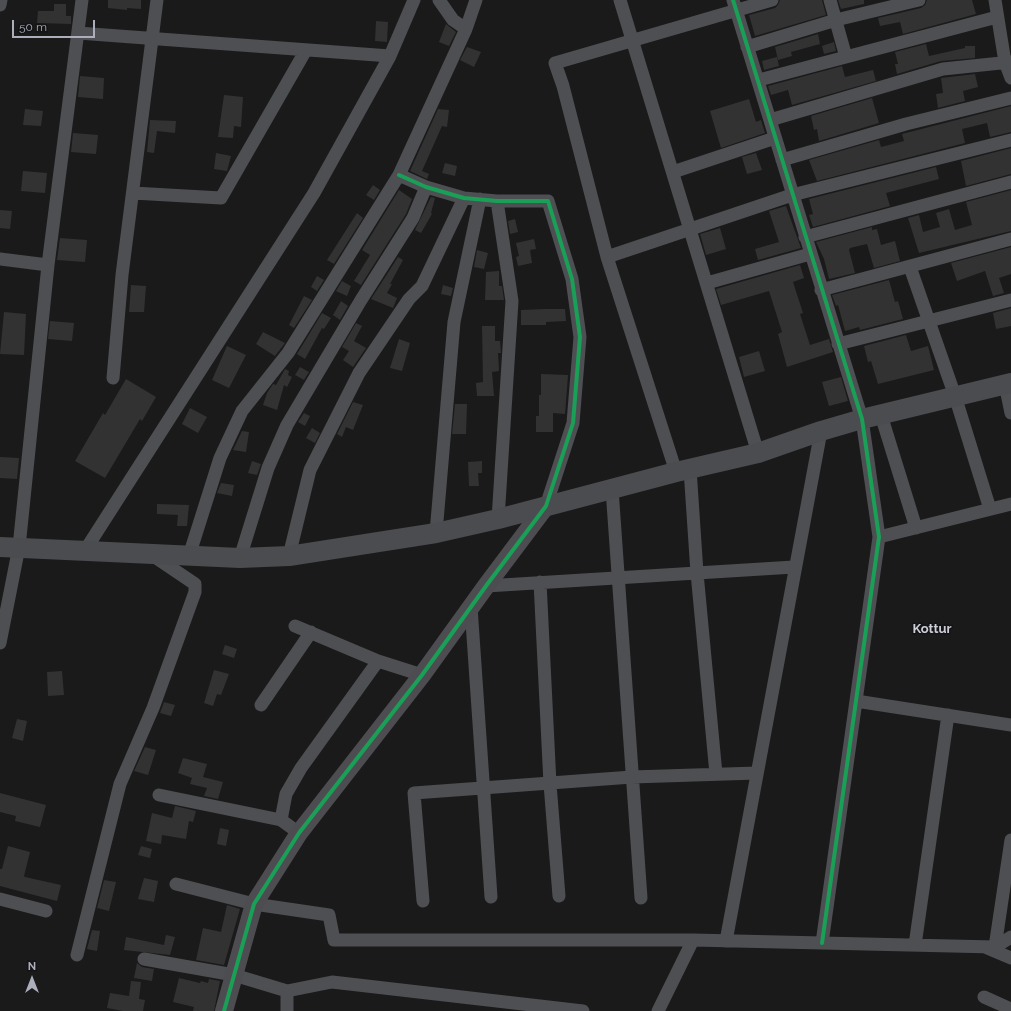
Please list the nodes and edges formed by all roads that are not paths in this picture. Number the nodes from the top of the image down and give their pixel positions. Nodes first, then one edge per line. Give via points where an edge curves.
1 (1, 0) edge
2 (82, 0) edge
3 (157, 0) edge
4 (414, 0) edge
5 (439, 0) edge
6 (476, 0) edge
7 (620, 0) edge
8 (772, 0) edge
9 (830, 0) edge
10 (919, 0) edge
11 (995, 0) edge
12 (0, 5) edge
13 (734, 5) edge
14 (997, 17) junction
15 (836, 20) junction
16 (466, 29) junction
17 (78, 33) junction
18 (153, 38) junction
19 (632, 40) junction
20 (747, 47) junction
21 (306, 50) junction
22 (390, 56) junction
23 (846, 57) junction
24 (1008, 62) edge
25 (1011, 78) edge
26 (758, 80) junction
27 (1011, 98) edge
28 (770, 120) junction
29 (775, 138) junction
30 (1011, 140) edge
31 (782, 160) junction
32 (673, 172) junction
33 (399, 175) junction
34 (1011, 182) edge
35 (426, 187) junction
36 (133, 192) junction
37 (792, 195) junction
38 (464, 198) junction
39 (480, 199) junction
40 (497, 201) junction
41 (690, 229) junction
42 (805, 238) junction
43 (1011, 239) edge
44 (810, 254) junction
45 (607, 257) junction
46 (0, 260) edge
47 (48, 265) junction
48 (910, 267) junction
49 (707, 283) junction
50 (821, 290) junction
51 (1011, 300) edge
52 (928, 321) junction
53 (838, 344) junction
54 (113, 378) dead end
55 (1008, 384) edge
56 (955, 396) junction
57 (1011, 413) edge
58 (871, 417) junction
59 (821, 431) junction
60 (758, 453) junction
61 (683, 471) junction
62 (612, 489) junction
63 (1011, 504) edge
64 (546, 506) junction
65 (990, 509) junction
66 (498, 519) junction
67 (916, 528) junction
68 (436, 533) junction
69 (879, 538) junction
70 (10, 547) edge
71 (84, 552) junction
72 (150, 554) junction
73 (189, 556) junction
74 (289, 556) junction
75 (240, 558) junction
76 (794, 567) junction
77 (697, 573) junction
78 (618, 578) junction
79 (6, 580) edge
80 (540, 582) junction
81 (486, 586) junction
82 (471, 607) junction
83 (295, 626) dead end
84 (311, 632) junction
85 (0, 643) edge
86 (378, 662) junction
87 (422, 675) junction
88 (856, 701) junction
89 (261, 705) dead end
90 (948, 715) junction
91 (1011, 725) edge
92 (757, 773) junction
93 (716, 774) junction
94 (632, 777) junction
95 (550, 784) junction
96 (484, 788) junction
97 (159, 795) dead end
98 (281, 820) junction
99 (300, 833) junction
100 (1011, 840) edge
101 (176, 884) dead end
102 (559, 896) dead end
103 (491, 897) dead end
104 (641, 898) dead end
105 (0, 899) edge
106 (423, 901) dead end
107 (254, 904) junction
108 (46, 911) dead end
109 (1011, 937) edge
110 (693, 940) junction
111 (726, 941) junction
112 (822, 943) junction
113 (915, 945) junction
114 (989, 947) junction
115 (77, 955) dead end
116 (1011, 958) edge
117 (144, 959) dead end
118 (234, 976) junction
119 (287, 991) junction
120 (984, 997) dead end
121 (1011, 1009) edge
122 (224, 1011) edge
123 (287, 1011) edge
124 (583, 1011) edge
125 (658, 1011) edge

1 - 12 street
2 - 17 street
3 - 18 street
4 - 22 street
5 - 16 street via 453,20
6 - 16 street
7 - 19 street
8 - 13 street
9 - 15 street
10 - 15 street
11 - 14 street
13 - 19 street
13 - 20 street
14 - 23 street
14 - 24 street
15 - 20 street
15 - 23 street
16 - 33 street
17 - 18 street
17 - 47 street
18 - 21 street
18 - 36 street
19 - 32 street
19 - 45 street via 555,63
20 - 26 street
21 - 22 street
21 - 36 street via 221,198
22 - 71 street via 314,193
23 - 26 street
24 - 25 street
24 - 28 street via 943,70
26 - 28 street
27 - 31 street via 906,124
28 - 29 street
29 - 31 street
29 - 32 street
30 - 37 street
31 - 37 street
32 - 41 street
33 - 35 street
33 - 73 street via 288,354 242,411 220,458
34 - 42 street
35 - 38 street
35 - 75 street via 414,218 361,300 287,425 268,468
36 - 54 street via 122,275
37 - 41 street
37 - 42 street
38 - 39 street
38 - 74 street via 422,286 409,299 359,373 310,470
39 - 40 street
39 - 68 street via 454,322
40 - 64 street via 548,201 572,278 580,336 573,423
40 - 66 street via 512,301
41 - 45 street
41 - 49 street
42 - 44 street
43 - 48 street
44 - 49 street
44 - 50 street
45 - 61 street
46 - 47 street
47 - 70 street
48 - 50 street
48 - 52 street
49 - 60 street
50 - 53 street
51 - 52 street
52 - 53 street
52 - 56 street
53 - 58 street
55 - 56 main road
55 - 57 street
56 - 58 main road
56 - 65 street
58 - 59 main road
58 - 67 street
58 - 69 street
59 - 60 main road
59 - 76 street
60 - 61 main road
61 - 62 main road
61 - 77 street
62 - 64 main road
62 - 78 street
63 - 65 street
64 - 66 main road
64 - 81 street
65 - 67 street
66 - 68 main road
67 - 69 street
68 - 74 main road
69 - 88 street
70 - 71 main road
70 - 79 street
71 - 72 main road
72 - 73 main road
72 - 115 street via 195,584 195,592 153,708 120,784
73 - 75 main road
74 - 75 main road
76 - 77 street
76 - 92 street
77 - 78 street
77 - 93 street
78 - 80 street
78 - 94 street
79 - 85 street
80 - 81 street
80 - 95 street
81 - 82 street
82 - 87 street
82 - 96 street
83 - 84 street
84 - 86 street
84 - 89 street
86 - 87 street
86 - 98 street via 286,794
87 - 99 street
88 - 90 street
88 - 112 street
90 - 91 street
90 - 113 street
92 - 93 street
92 - 111 street
93 - 94 street
94 - 95 street
94 - 104 street
95 - 96 street
95 - 102 street
96 - 103 street
96 - 106 street via 414,793
97 - 98 street
98 - 99 street
99 - 107 street
100 - 114 street
101 - 107 street
105 - 108 street
107 - 110 street via 329,915 334,940
107 - 118 street
109 - 114 street
110 - 111 street
110 - 125 street
111 - 112 street
112 - 113 street
113 - 114 street
114 - 116 street
117 - 118 street
118 - 119 street
118 - 122 street
119 - 123 street
119 - 124 street via 332,982
120 - 121 street

